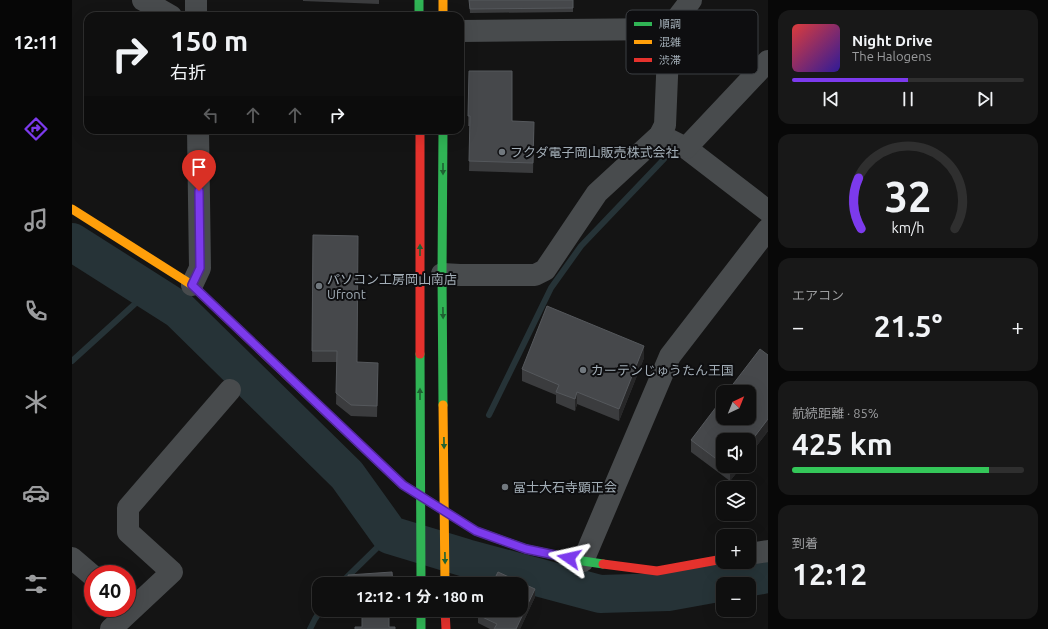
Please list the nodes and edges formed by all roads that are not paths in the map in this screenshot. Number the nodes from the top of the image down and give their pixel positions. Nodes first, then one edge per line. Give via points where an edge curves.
1 (143, 0) edge
2 (196, 0) edge
3 (419, 0) edge
4 (443, 0) edge
5 (691, 0) edge
6 (684, 10) edge
7 (164, 12) edge
8 (196, 12) edge
9 (419, 12) edge
10 (443, 12) edge
11 (626, 30) edge
12 (464, 31) edge
13 (768, 61) edge
14 (758, 72) edge
15 (667, 74) edge
16 (756, 74) edge
17 (198, 134) edge
18 (420, 134) edge
19 (443, 134) edge
20 (660, 135) junction
21 (686, 148) junction
22 (768, 211) edge
23 (74, 216) edge
24 (768, 229) edge
25 (442, 274) junction
26 (192, 285) junction
27 (230, 390) dead end
28 (420, 496) junction
29 (445, 512) junction
30 (768, 551) edge
31 (756, 553) edge
32 (72, 558) edge
33 (716, 560) edge
34 (583, 561) junction
35 (84, 568) edge
36 (421, 577) edge
37 (445, 577) edge
38 (136, 602) edge
39 (121, 617) edge
40 (421, 617) edge
41 (446, 617) edge
42 (111, 629) edge
43 (421, 629) edge
44 (446, 629) edge

1 - 7 street
2 - 8 street
3 - 9 street
4 - 10 street
5 - 6 street
11 - 12 street
13 - 14 street
15 - 20 street via 665,125
16 - 21 street
17 - 26 street via 200,268
28 -> 18 street
19 -> 25 street
20 - 21 street
20 - 25 street via 597,193 545,270 535,275
21 - 22 street
23 - 26 street
24 - 34 street via 670,356
25 -> 29 street
26 - 28 street via 403,485
27 - 38 street via 128,508 128,532 172,572
28 - 29 street
28 - 36 street
29 - 34 street via 476,531 526,549
29 -> 37 street
30 - 31 street
32 - 35 street
33 - 34 street via 657,571
39 - 42 street
40 - 43 street
41 - 44 street

